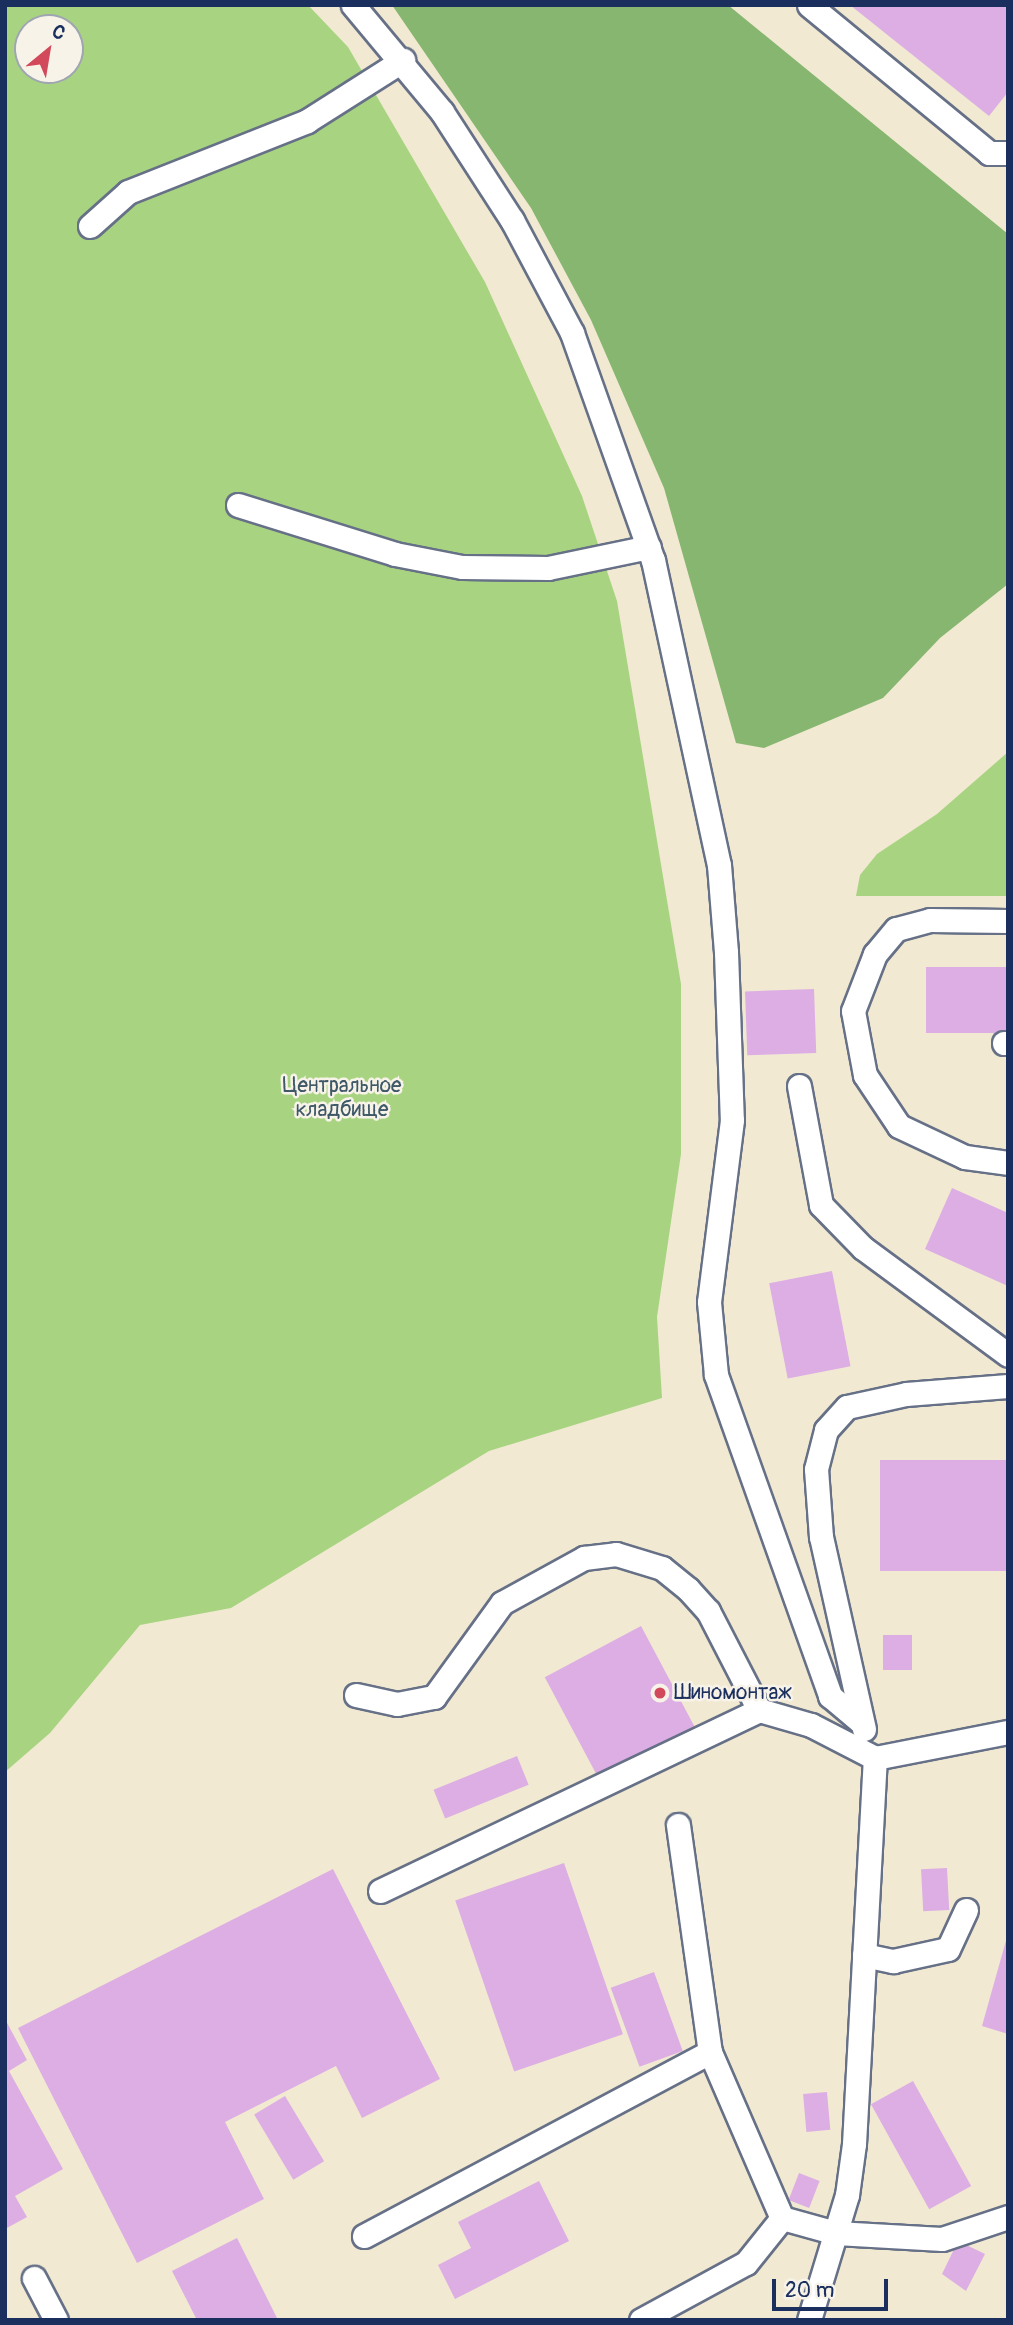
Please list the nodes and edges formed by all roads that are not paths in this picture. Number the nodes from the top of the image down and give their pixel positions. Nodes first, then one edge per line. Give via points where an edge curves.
1 (353, 5) edge
2 (809, 5) edge
3 (402, 60) junction
4 (998, 153) edge
5 (1008, 167) edge
6 (90, 226) dead end
7 (238, 505) dead end
8 (649, 547) junction
9 (1008, 921) edge
10 (799, 1086) dead end
11 (1008, 1163) edge
12 (1008, 1355) edge
13 (1008, 1386) edge
14 (356, 1695) dead end
15 (759, 1710) junction
16 (861, 1722) junction
17 (1008, 1732) edge
18 (875, 1758) junction
19 (678, 1825) dead end
20 (380, 1891) dead end
21 (966, 1910) dead end
22 (864, 1955) junction
23 (710, 2052) junction
24 (1008, 2217) edge
25 (782, 2218) junction
26 (836, 2233) junction
27 (364, 2236) dead end
28 (34, 2277) dead end
29 (56, 2320) edge
30 (642, 2320) edge
31 (809, 2320) edge

1 - 3 lane
2 - 4 lane
3 - 6 lane via 307,121 128,192
3 - 8 lane via 512,219 572,333
4 - 5 lane
7 - 8 lane via 395,554 462,567 548,568
8 - 16 lane via 722,902 732,1121 709,1302 716,1375 830,1696
9 - 11 lane via 930,920 896,929 875,954 853,1011 865,1075 899,1126 965,1157
10 - 12 lane via 821,1205 863,1248
13 - 16 lane via 906,1394 847,1407 826,1430 816,1469 821,1537
14 - 15 lane via 397,1704 434,1697 502,1603 584,1558 616,1554 662,1567 688,1589 708,1611
15 - 18 lane via 811,1725
15 - 20 lane
16 - 18 lane
17 - 18 lane
18 - 22 lane
19 - 23 lane
21 - 22 lane via 948,1949 893,1961
22 - 26 lane via 854,2144
23 - 25 lane
23 - 27 lane
24 - 26 lane via 942,2239
25 - 26 lane
25 - 30 lane via 746,2263
26 - 31 lane
28 - 29 lane

